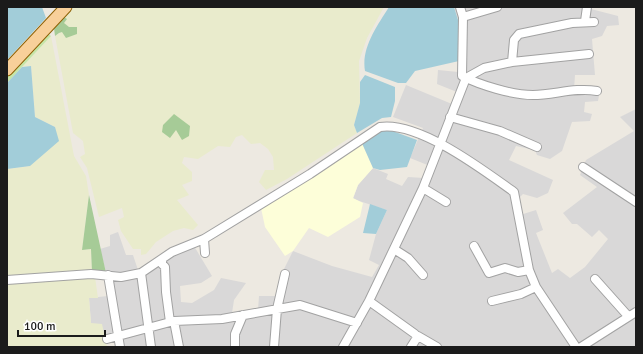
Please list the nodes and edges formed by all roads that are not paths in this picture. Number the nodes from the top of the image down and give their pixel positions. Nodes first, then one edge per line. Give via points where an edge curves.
1 (66, 7) edge
2 (461, 7) edge
3 (497, 7) edge
4 (587, 7) edge
5 (463, 17) junction
6 (589, 54) dead end
7 (512, 62) junction
8 (7, 70) edge
9 (466, 78) junction
10 (597, 91) dead end
11 (450, 117) junction
12 (440, 144) junction
13 (537, 148) dead end
14 (584, 167) dead end
15 (422, 188) junction
16 (446, 202) dead end
17 (636, 202) edge
18 (204, 239) junction
19 (474, 246) dead end
20 (394, 249) junction
21 (205, 253) dead end
22 (162, 259) junction
23 (529, 270) junction
24 (141, 273) junction
25 (285, 274) dead end
26 (108, 275) junction
27 (422, 275) dead end
28 (595, 279) dead end
29 (7, 280) edge
30 (536, 287) junction
31 (369, 301) junction
32 (492, 301) dead end
33 (277, 309) junction
34 (636, 312) edge
35 (243, 315) junction
36 (628, 316) junction
37 (172, 321) junction
38 (357, 323) junction
39 (147, 328) junction
40 (415, 334) dead end
41 (118, 338) junction
42 (107, 339) dead end
43 (120, 347) edge
44 (151, 347) edge
45 (179, 347) edge
46 (235, 347) edge
47 (274, 347) edge
48 (343, 347) edge
49 (411, 347) edge
50 (438, 347) edge
51 (576, 347) edge
52 (581, 347) edge

1 - 8 main road
2 - 5 street
3 - 5 street
4 - 7 street via 590,22 516,35
5 - 9 street via 462,76
6 - 7 street
7 - 9 street via 484,68
9 - 10 street via 528,95
9 - 11 street
11 - 12 street
11 - 13 street via 500,131
12 - 15 street
12 - 18 street via 410,130 380,127 310,174
12 - 23 street via 514,192
14 - 17 street
15 - 16 street
15 - 20 street
18 - 21 street
18 - 22 street via 172,252
19 - 23 street via 488,273 505,268 518,272
20 - 27 street via 408,258
20 - 31 street
22 - 24 street
22 - 37 street
23 - 30 street
24 - 26 street via 120,277
24 - 39 street
25 - 33 street
26 - 29 street
26 - 41 street
28 - 36 street
30 - 32 street via 521,294
30 - 51 street
31 - 38 street
31 - 40 street
33 - 35 street
33 - 38 street via 304,306
33 - 47 street
34 - 36 street
35 - 37 street via 209,320
35 - 46 street via 236,334
36 - 52 street
37 - 39 street
37 - 45 street
38 - 48 street
39 - 41 street
39 - 44 street
41 - 42 street
41 - 43 street
49 - 50 street via 418,336

